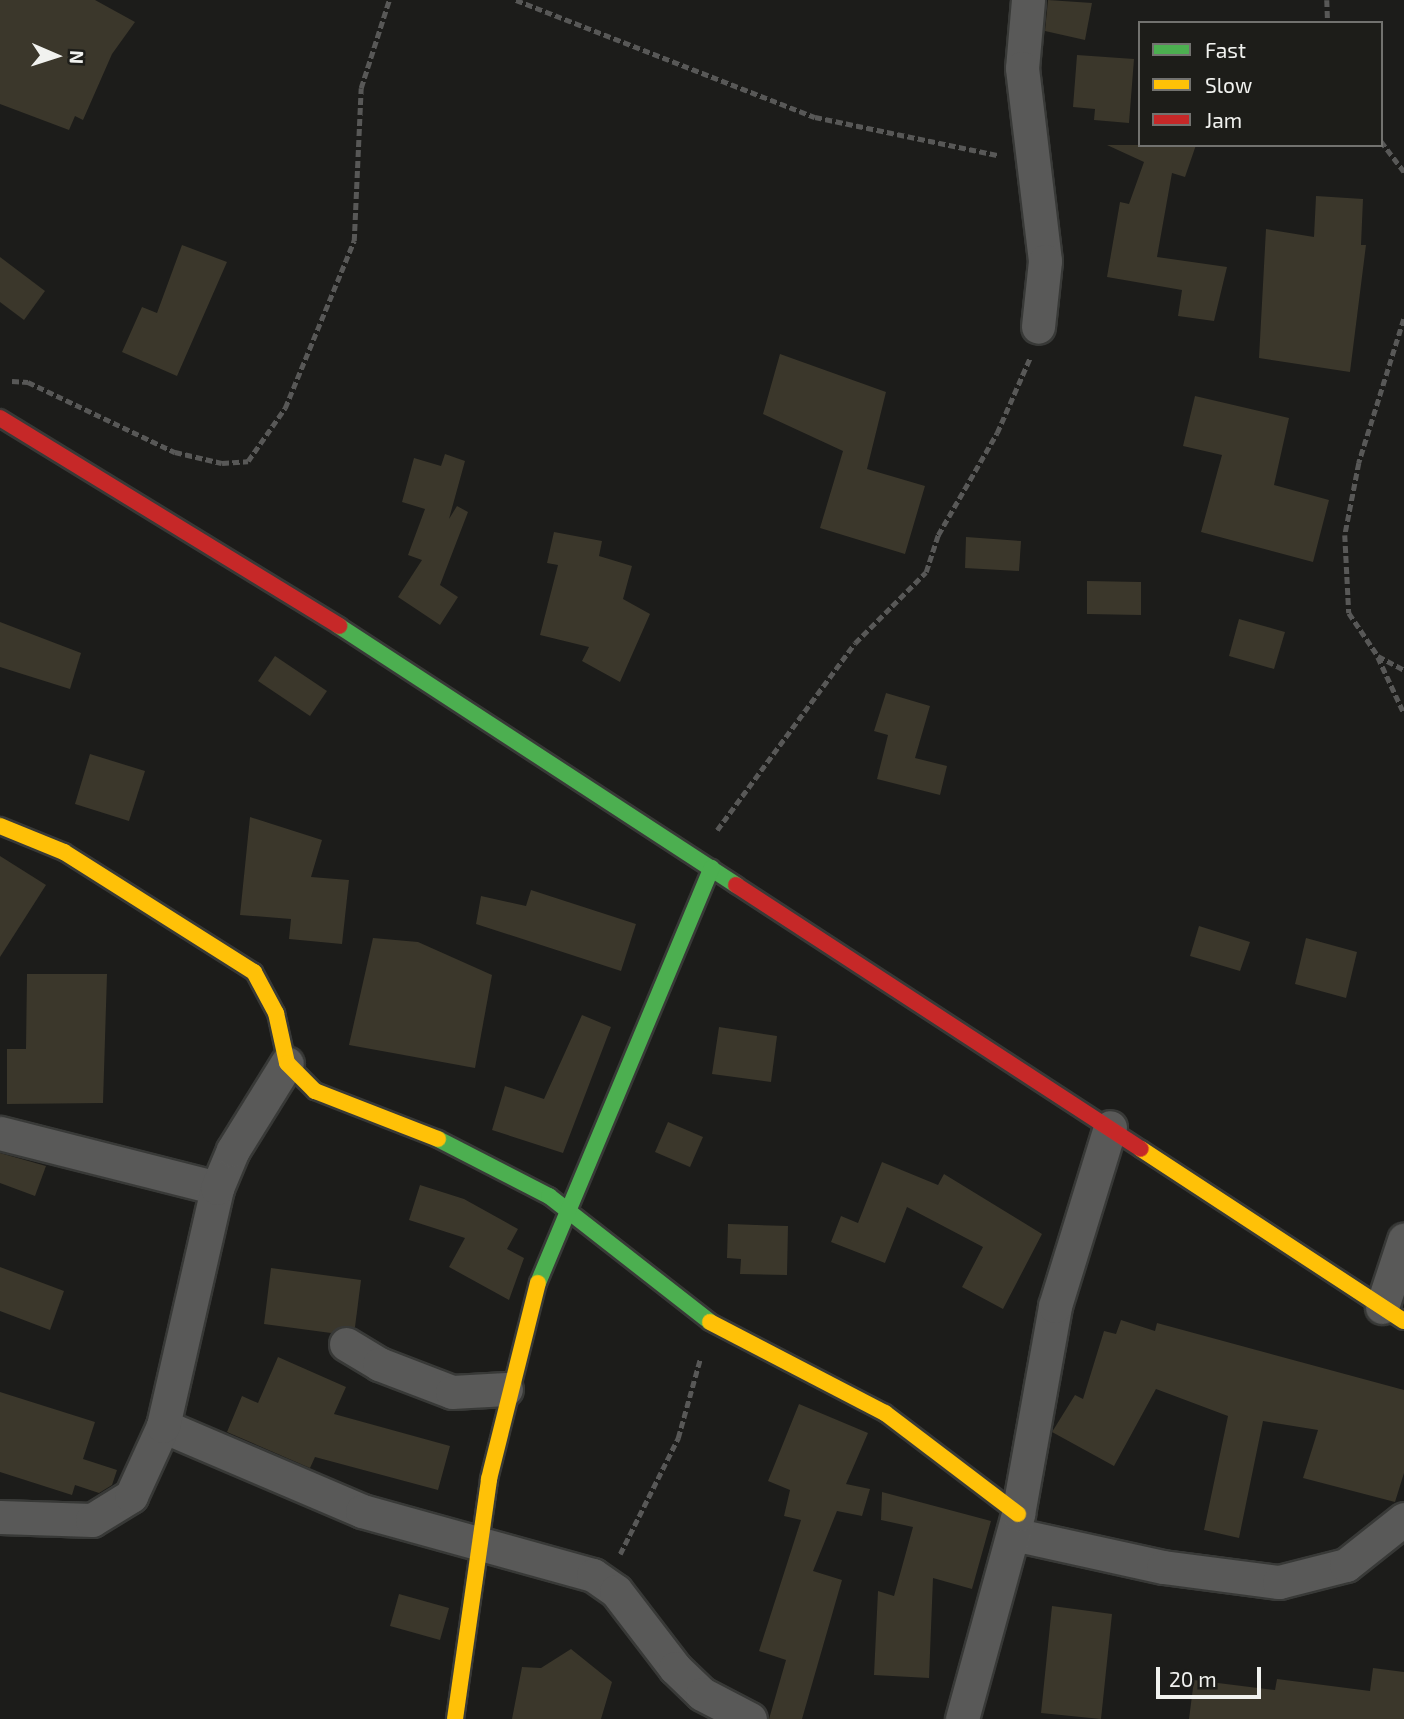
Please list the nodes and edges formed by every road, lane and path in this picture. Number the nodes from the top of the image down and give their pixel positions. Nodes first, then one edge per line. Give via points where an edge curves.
1 (388, 0) edge
2 (516, 0) edge
3 (1028, 0) edge
4 (1327, 0) edge
5 (1328, 21) edge
6 (1383, 144) edge
7 (1029, 160) junction
8 (1404, 172) edge
9 (1404, 319) edge
10 (1038, 327) joint
11 (0, 381) edge
12 (0, 418) edge
13 (1377, 656) junction
14 (1404, 670) edge
15 (1404, 713) edge
16 (0, 826) edge
17 (705, 864) junction
18 (287, 1063) junction
19 (1110, 1127) junction
20 (0, 1133) edge
21 (217, 1188) junction
22 (565, 1209) junction
23 (1404, 1240) edge
24 (1393, 1314) edge
25 (711, 1321) junction
26 (346, 1344) dead end
27 (506, 1389) junction
28 (163, 1426) junction
29 (0, 1517) edge
30 (1404, 1519) edge
31 (1015, 1524) junction
32 (479, 1547) junction
33 (606, 1582) junction
34 (455, 1719) edge
35 (750, 1719) edge
36 (962, 1719) edge

1 - 11 path via 361,88 354,241 285,408 248,461 222,463 175,452 28,382
2 - 7 path via 815,117
3 - 7 street via 1022,42
4 - 5 path
6 - 8 path
7 - 10 street via 1045,261
9 - 13 path via 1359,463 1345,535 1349,613
10 - 17 path via 1016,394 938,535 926,572 855,643 796,716
12 - 17 street via 346,630
13 - 14 path
13 - 15 path
16 - 18 street via 64,852 254,972 276,1013
17 - 19 street
17 - 22 street
18 - 21 street via 233,1150
18 - 22 street via 315,1091 430,1135
19 - 24 street
19 - 31 street via 1055,1306
20 - 21 street
21 - 28 street
22 - 25 street
22 - 27 street
23 - 24 street
25 - 31 street via 885,1413
25 - 33 path via 678,1438
26 - 27 street via 379,1364 452,1392
27 - 32 street
28 - 29 street via 131,1496 115,1512 92,1520
28 - 32 street via 362,1511
30 - 31 street via 1346,1565 1279,1582 1163,1567
31 - 36 street
32 - 33 street via 522,1553
32 - 34 street
33 - 35 street via 674,1668 702,1694

